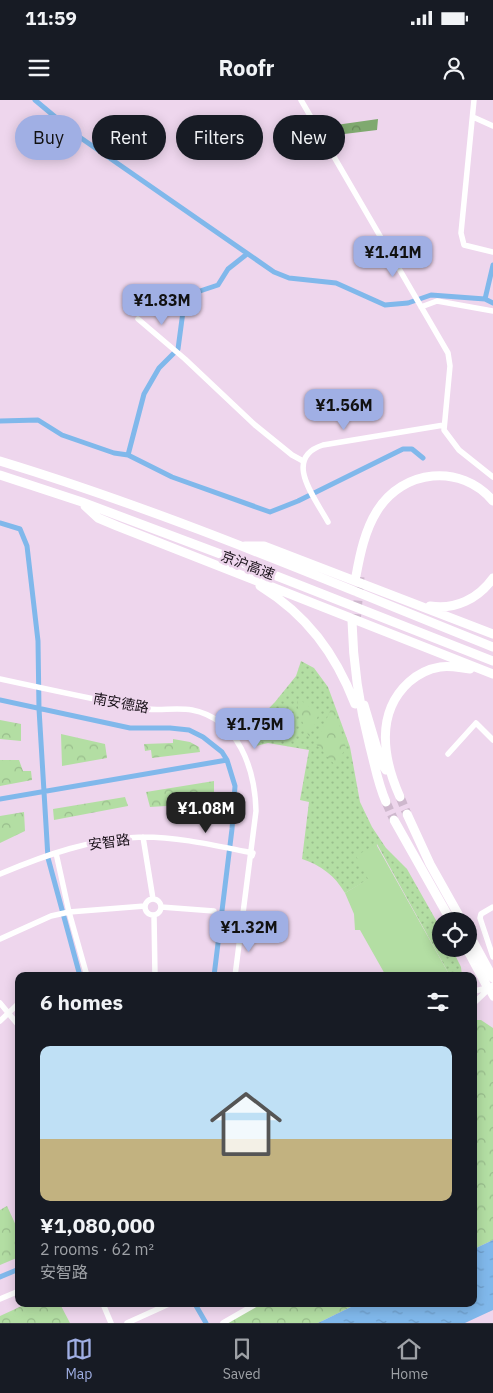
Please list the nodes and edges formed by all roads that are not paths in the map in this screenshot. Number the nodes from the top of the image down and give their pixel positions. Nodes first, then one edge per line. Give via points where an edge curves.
1 (301, 100) edge
2 (474, 100) edge
3 (473, 117) junction
4 (493, 126) edge
5 (492, 252) edge
6 (420, 306) junction
7 (493, 311) edge
8 (138, 319) dead end
9 (444, 425) junction
10 (0, 461) edge
11 (303, 461) junction
12 (0, 475) edge
13 (442, 477) junction
14 (493, 477) edge
15 (493, 501) edge
16 (82, 502) junction
17 (493, 510) edge
18 (328, 522) dead end
19 (240, 546) junction
20 (358, 577) tunnel mouth
21 (251, 578) junction
22 (493, 578) edge
23 (400, 598) junction
24 (493, 634) edge
25 (493, 646) edge
26 (493, 661) edge
27 (478, 668) junction
28 (493, 674) edge
29 (0, 679) edge
30 (361, 718) junction
31 (493, 740) edge
32 (448, 754) dead end
33 (392, 781) junction
34 (400, 797) tunnel mouth
35 (386, 802) tunnel mouth
36 (408, 814) tunnel mouth
37 (394, 820) tunnel mouth
38 (143, 837) junction
39 (54, 853) junction
40 (253, 853) junction
41 (0, 874) edge
42 (153, 899) junction
43 (145, 906) junction
44 (493, 906) edge
45 (161, 907) junction
46 (214, 911) dead end
47 (446, 912) edge
48 (457, 912) edge
49 (67, 913) junction
50 (154, 915) junction
51 (0, 939) edge
52 (477, 949) edge
53 (472, 957) edge
54 (493, 957) edge
55 (86, 972) edge
56 (155, 972) edge
57 (236, 972) edge
58 (493, 978) edge
59 (490, 987) edge
60 (477, 990) edge
61 (493, 997) edge
62 (477, 1000) edge
63 (0, 1003) edge
64 (15, 1007) edge
65 (8, 1013) junction
66 (0, 1021) edge
67 (15, 1021) edge
68 (15, 1293) edge
69 (0, 1299) edge
70 (104, 1307) edge
71 (162, 1307) edge
72 (251, 1307) edge
73 (111, 1323) edge
74 (127, 1323) edge
75 (223, 1323) edge

1 - 6 street
2 - 3 street
3 - 4 street
3 - 5 street via 461,233 464,244
6 - 7 street via 437,301
6 - 9 street via 450,360
8 - 11 street via 255,425 292,456
9 - 11 street via 323,446 308,452
9 - 14 street via 444,430 459,450
10 - 19 highway, 京沪高速
11 - 18 street via 311,490
12 - 16 highway, 京沪高速
13 - 15 highway via 450,475 472,483
13 - 17 highway via 469,486
13 - 20 highway via 419,480 393,496 371,530
16 - 21 highway via 98,518
16 - 26 highway, 京沪高速
19 - 23 highway via 264,546
19 - 25 highway, 京沪高速
21 - 27 highway
21 - 30 highway via 293,609 320,638 342,672
22 - 23 highway via 472,598 453,606 438,607
23 - 24 highway
27 - 28 highway
27 - 33 highway via 452,666 426,670 397,696 385,732 386,760
29 - 40 street, 南安德路 via 143,709 194,710 218,722 240,744 252,771 256,792
30 - 33 highway via 353,658 354,622 361,688 380,762
30 - 35 highway
31 - 32 street via 476,723
33 - 34 highway
36 - 48 highway via 430,864
37 - 47 highway
38 - 39 street, 安智路 via 94,843
38 - 40 street, 安智路
38 - 42 street
39 - 41 street, 安智路
39 - 49 street
40 - 57 street, 南安德路
42 - 43 street
42 - 45 street
43 - 49 street
43 - 50 street via 148,913
44 - 54 street via 480,918
45 - 46 street
45 - 50 street
49 - 51 street
49 - 55 street
50 - 56 street
52 - 58 highway
53 - 59 highway
59 - 60 street
59 - 61 main road
59 - 62 street
63 - 65 street
64 - 65 street
65 - 66 street
65 - 67 street
68 - 69 street
70 - 73 street
71 - 74 street
72 - 75 street

